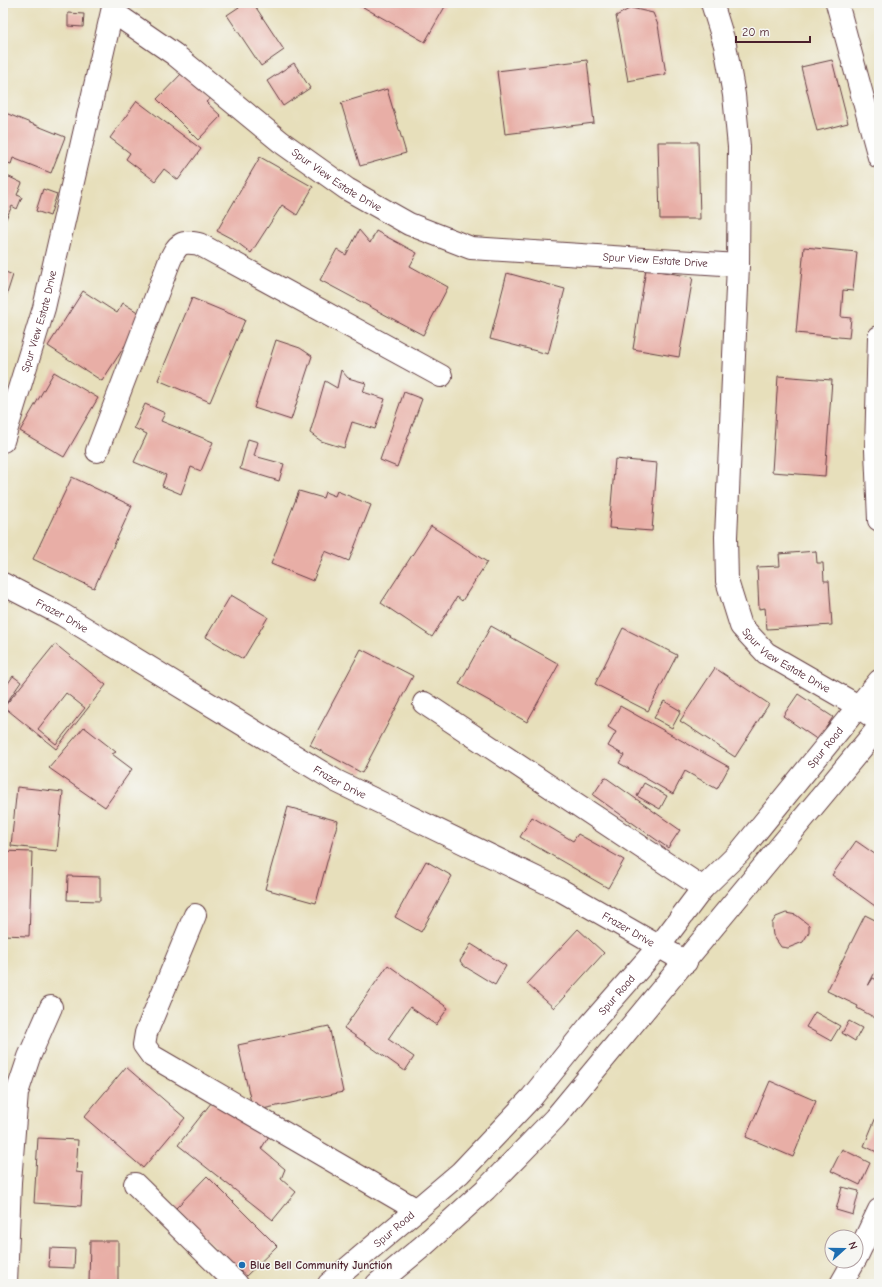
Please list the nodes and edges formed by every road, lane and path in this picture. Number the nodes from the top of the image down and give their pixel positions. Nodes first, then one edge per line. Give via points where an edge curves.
1 (712, 3) edge
2 (837, 3) edge
3 (114, 8) edge
4 (879, 157) edge
5 (738, 265) junction
6 (879, 337) edge
7 (441, 376) dead end
8 (3, 441) edge
9 (97, 451) dead end
10 (879, 520) edge
11 (3, 584) edge
12 (879, 681) edge
13 (424, 703) dead end
14 (858, 706) junction
15 (879, 722) edge
16 (879, 727) edge
17 (739, 852) junction
18 (760, 869) junction
19 (703, 888) junction
20 (195, 915) dead end
21 (660, 945) junction
22 (686, 962) junction
23 (51, 1007) dead end
24 (532, 1097) junction
25 (555, 1118) junction
26 (135, 1184) dead end
27 (418, 1210) junction
28 (879, 1210) edge
29 (864, 1241) edge
30 (849, 1269) edge
31 (6, 1284) edge
32 (237, 1284) edge
33 (329, 1284) edge
34 (377, 1284) edge
35 (841, 1284) edge

1 - 5 street via 725,45 734,95 739,148
2 - 4 street
3 - 5 street, Spur View Estate Drive via 311,164 347,189 410,224 471,248
3 - 8 street, Spur View Estate Drive via 44,308
5 - 14 street, Spur View Estate Drive via 726,537 727,581 741,626 766,654
6 - 10 street via 876,450
7 - 9 street via 199,244 186,242 176,247 170,260
11 - 21 street, Frazer Drive via 63,615 336,781 557,888
12 - 14 street, Spur Road
13 - 19 street
14 - 15 street, Spur View Estate Drive
14 - 17 street, Spur Road
16 - 18 street
17 - 18 street
17 - 19 street, Spur Road
18 - 22 street
19 - 21 street, Spur Road
20 - 27 street via 146,1033 144,1045 152,1056
21 - 22 street, Frazer Drive
21 - 24 street, Spur Road via 590,1025
22 - 25 street
23 - 31 street via 29,1057 18,1093 10,1182
24 - 25 street
24 - 27 street, Spur Road via 460,1173
25 - 34 street via 486,1190
26 - 32 street
27 - 33 street, Spur Road
28 - 29 street
30 - 35 street

